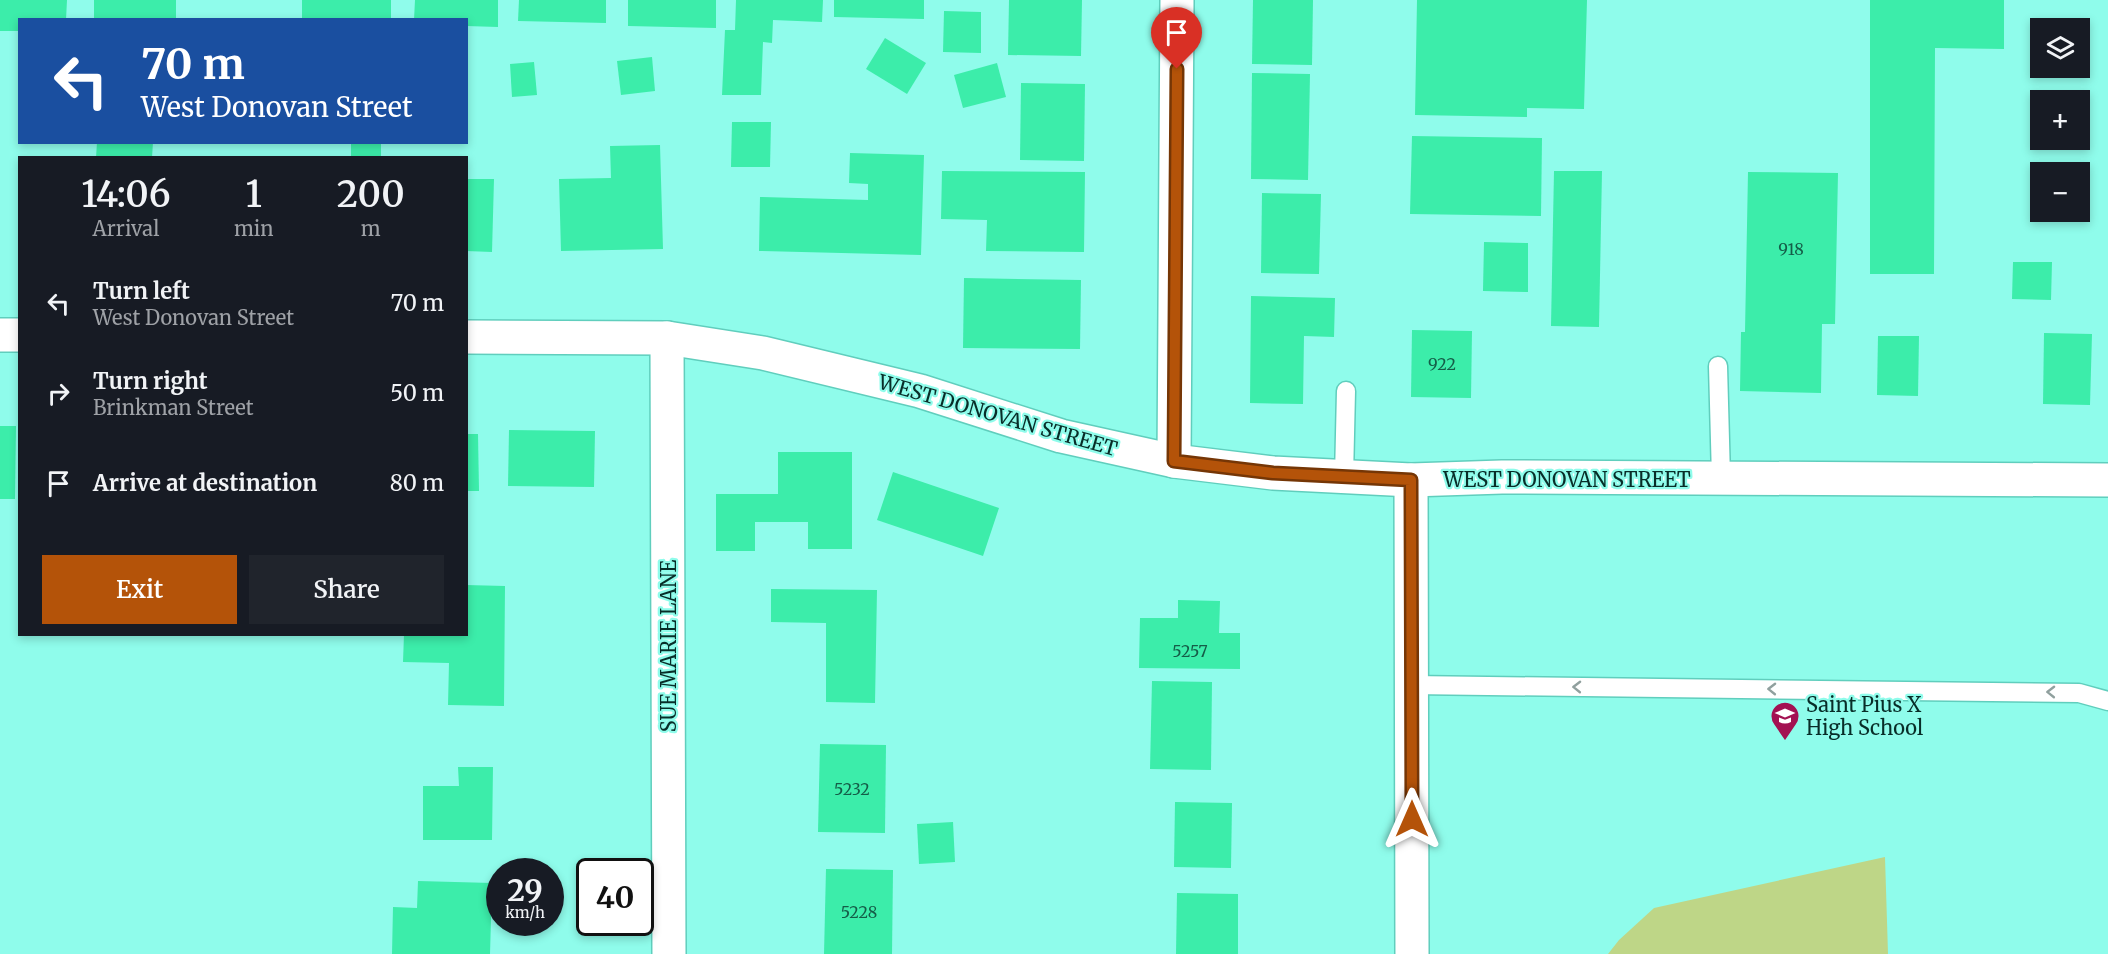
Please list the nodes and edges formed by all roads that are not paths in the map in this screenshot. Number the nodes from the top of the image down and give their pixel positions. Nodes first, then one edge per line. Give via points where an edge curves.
1 (1177, 0) edge
2 (0, 335) edge
3 (18, 335) edge
4 (468, 338) edge
5 (667, 338) junction
6 (1718, 366) dead end
7 (1346, 391) dead end
8 (1174, 461) junction
9 (1344, 477) junction
10 (1721, 478) junction
11 (1411, 480) junction
12 (2108, 480) edge
13 (1411, 685) junction
14 (2108, 701) edge
15 (669, 954) edge
16 (1412, 954) edge

1 - 8 street
2 - 3 street
4 - 5 street, WEST DONOVAN STREET
5 - 8 street, WEST DONOVAN STREET via 786,358 920,391 1060,436
5 - 15 street, SUE MARIE LANE
6 - 10 lane
7 - 9 lane
8 - 9 street, WEST DONOVAN STREET
9 - 11 street, WEST DONOVAN STREET
10 - 11 street, WEST DONOVAN STREET
10 - 12 street, WEST DONOVAN STREET
11 - 13 street
14 -> 13 lane via 2079,693
13 - 16 street

